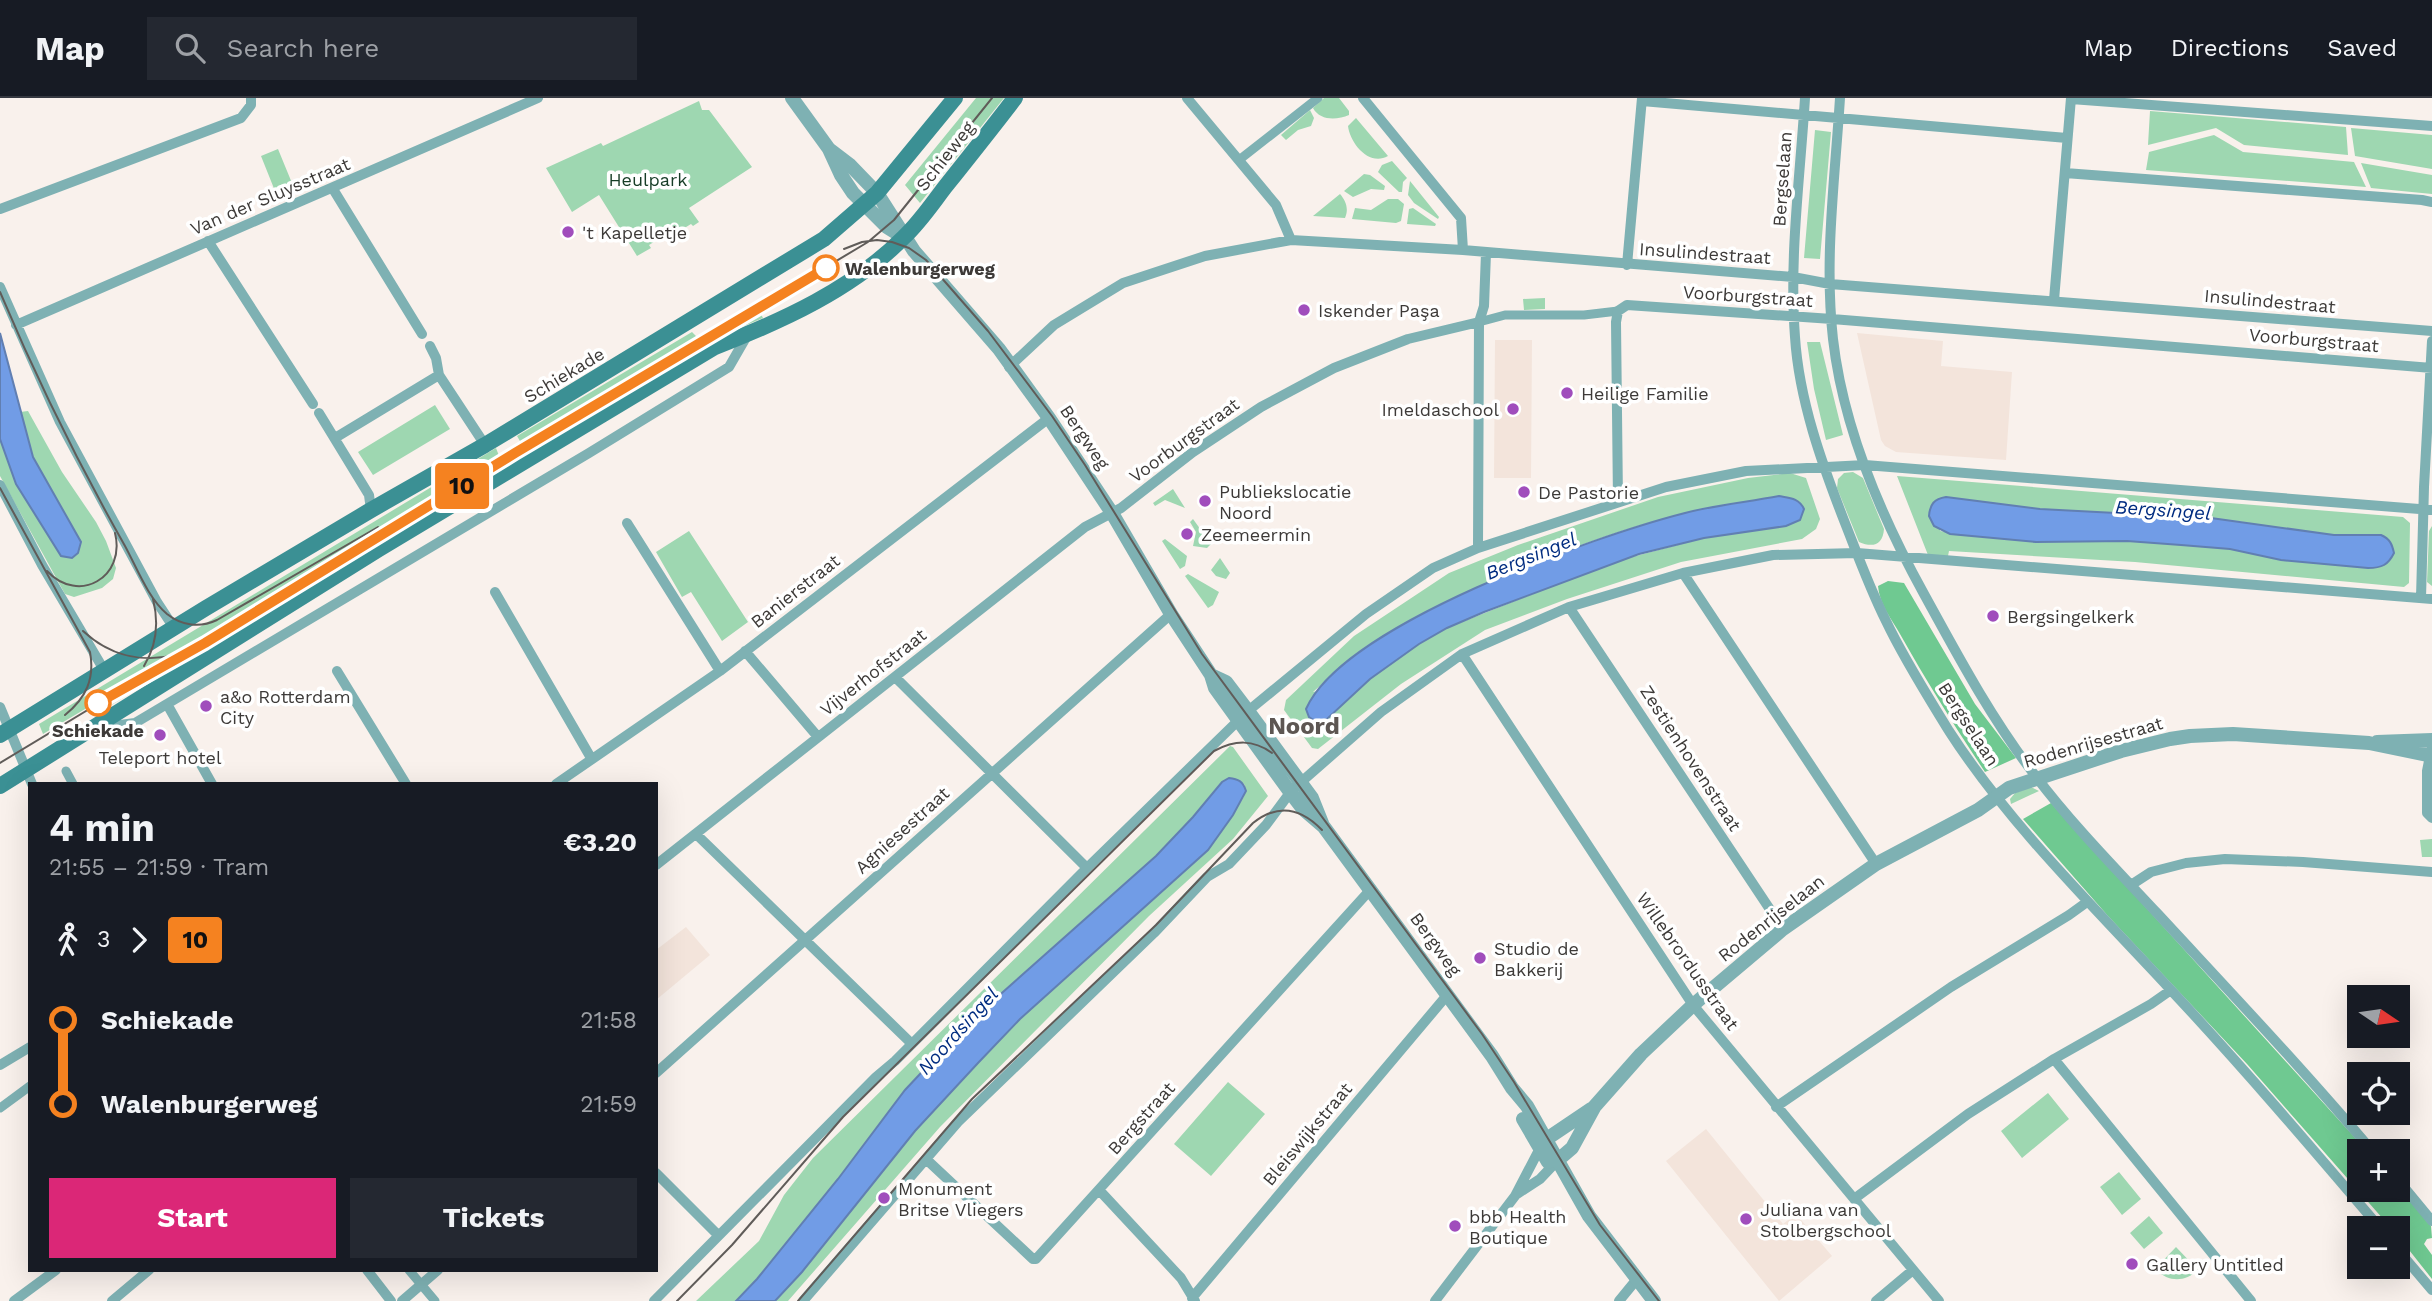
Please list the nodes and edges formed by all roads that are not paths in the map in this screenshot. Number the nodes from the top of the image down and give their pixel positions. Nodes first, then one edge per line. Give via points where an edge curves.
1 (251, 98) edge
2 (538, 98) edge
3 (792, 98) edge
4 (955, 98) edge
5 (1015, 98) edge
6 (1187, 98) edge
7 (1318, 98) edge
8 (1363, 98) edge
9 (1805, 98) edge
10 (1840, 98) edge
11 (2071, 99) edge
12 (1642, 100) edge
13 (1804, 115) junction
14 (1839, 117) junction
15 (2432, 126) edge
16 (2067, 138) junction
17 (1239, 160) junction
18 (2065, 173) junction
19 (333, 189) junction
20 (871, 199) junction
21 (2432, 202) edge
22 (0, 209) edge
23 (904, 238) junction
24 (1291, 240) junction
25 (208, 241) junction
26 (1463, 250) junction
27 (1486, 253) junction
28 (1627, 265) junction
29 (1793, 277) junction
30 (1830, 284) junction
31 (0, 287) edge
32 (2054, 300) junction
33 (1618, 311) junction
34 (1795, 318) junction
35 (1832, 320) junction
36 (1479, 322) junction
37 (16, 325) junction
38 (2432, 331) edge
39 (422, 334) dead end
40 (748, 334) junction
41 (2432, 341) edge
42 (430, 346) dead end
43 (1010, 366) junction
44 (2431, 368) edge
45 (439, 375) junction
46 (1049, 418) junction
47 (335, 438) junction
48 (485, 445) junction
49 (1864, 465) junction
50 (1824, 467) junction
51 (0, 485) edge
52 (1618, 502) junction
53 (2428, 509) edge
54 (371, 510) junction
55 (1113, 512) junction
56 (627, 523) dead end
57 (1478, 548) junction
58 (1857, 553) junction
59 (1904, 558) junction
60 (1683, 573) junction
61 (495, 592) dead end
62 (2426, 598) edge
63 (1569, 607) junction
64 (1171, 614) junction
65 (174, 628) junction
66 (745, 651) junction
67 (1462, 654) junction
68 (104, 670) junction
69 (337, 671) dead end
70 (720, 671) junction
71 (895, 677) junction
72 (167, 704) junction
73 (1243, 717) junction
74 (3, 721) edge
75 (92, 728) junction
76 (818, 737) junction
77 (2432, 740) edge
78 (2369, 743) junction
79 (2431, 752) edge
80 (591, 758) junction
81 (66, 771) dead end
82 (990, 773) junction
83 (29, 777) edge
84 (2036, 777) junction
85 (72, 782) edge
86 (211, 782) edge
87 (406, 782) edge
88 (559, 782) edge
89 (0, 786) edge
90 (1295, 787) junction
91 (1997, 795) junction
92 (2432, 818) edge
93 (696, 834) junction
94 (658, 863) edge
95 (1876, 864) junction
96 (1087, 868) junction
97 (2432, 872) edge
98 (2131, 885) junction
99 (1371, 889) junction
100 (2087, 902) junction
101 (1783, 929) junction
102 (806, 940) junction
103 (2171, 990) junction
104 (1448, 994) junction
105 (1693, 1005) junction
106 (912, 1044) junction
107 (28, 1048) edge
108 (2054, 1059) junction
109 (0, 1065) edge
110 (658, 1071) edge
111 (28, 1087) edge
112 (1595, 1106) junction
113 (1776, 1107) junction
114 (0, 1108) edge
115 (2362, 1139) edge
116 (1543, 1143) junction
117 (927, 1160) junction
118 (1555, 1164) junction
119 (658, 1175) edge
120 (1100, 1191) junction
121 (2410, 1194) edge
122 (1515, 1196) junction
123 (1854, 1199) junction
124 (2369, 1216) edge
125 (2432, 1221) edge
126 (718, 1235) junction
127 (2410, 1264) edge
128 (1913, 1270) junction
129 (53, 1272) edge
130 (147, 1272) edge
131 (369, 1272) edge
132 (411, 1272) edge
133 (436, 1272) edge
134 (1637, 1279) junction
135 (421, 1286) junction
136 (2432, 1290) edge
137 (1194, 1299) edge
138 (14, 1301) edge
139 (112, 1301) edge
140 (391, 1301) edge
141 (402, 1301) edge
142 (435, 1301) edge
143 (654, 1301) edge
144 (803, 1301) edge
145 (1435, 1301) edge
146 (1619, 1301) edge
147 (1654, 1301) edge
148 (1876, 1301) edge
149 (1939, 1301) edge
150 (2252, 1301) edge

1 - 22 street via 241,118
2 - 19 street, Van der Sluysstraat
3 - 20 street via 829,149 850,165
4 - 20 main road, Schieweg
5 - 23 main road, Schieweg
6 - 17 street
7 - 17 street
8 - 26 street via 1461,218
9 - 13 street, Bergselaan
10 - 14 street, Bergselaan
11 - 15 street
11 - 16 street
12 - 13 street
12 - 28 street
13 - 14 street, Bergselaan
13 - 29 street, Bergselaan
14 - 16 street
14 - 30 street, Bergselaan
16 - 18 street
17 - 24 street via 1276,205
18 - 21 street
18 - 32 street
19 - 25 street, Van der Sluysstraat
19 - 39 street
20 - 23 street, Bergweg
20 - 48 main road, Schiekade via 824,239
23 - 40 main road via 857,276
23 - 43 street, Bergweg
24 - 26 street, Insulindestraat
24 - 43 street, Insulindestraat via 1205,256 1123,283 1055,325
25 - 37 street, Van der Sluysstraat
25 - 47 street
26 - 27 street, Insulindestraat
27 - 28 street, Insulindestraat
27 - 36 street
28 - 29 street, Insulindestraat
29 - 30 street, Insulindestraat
29 - 34 street, Bergselaan
30 - 32 street, Insulindestraat
30 - 35 street, Bergselaan
31 - 37 street
32 - 38 street, Insulindestraat
33 - 34 street, Voorburgstraat via 1635,305
33 - 36 street, Voorburgstraat via 1505,315
33 - 52 street
34 - 35 street, Voorburgstraat
34 - 50 street, Bergselaan via 1800,371
35 - 44 street, Voorburgstraat
35 - 49 street, Bergselaan via 1843,387
36 - 55 street, Voorburgstraat via 1408,339 1334,368 1261,407
36 - 57 street
37 - 65 street via 60,422
40 - 72 street via 729,367
40 - 75 main road via 703,353
41 - 44 street
42 - 45 street
43 - 46 street, Bergweg
44 - 53 street
45 - 47 street
45 - 48 street
46 - 55 street, Bergweg
46 - 66 street, Banierstraat
47 - 54 street via 369,495
48 - 54 main road, Schiekade
49 - 50 street
49 - 53 street
49 - 59 street, Bergselaan
50 - 52 street via 1717,476
50 - 58 street, Bergselaan
51 - 68 street
52 - 57 street
53 - 62 street
54 - 65 main road, Schiekade
55 - 64 street, Bergweg
55 - 71 street, Vijverhofstraat via 1085,527
56 - 70 street
57 - 73 street via 1433,568 1366,614
58 - 59 street
58 - 60 street via 1773,555
58 - 91 street, Bergselaan via 1895,640 1950,732
59 - 62 street
59 - 84 street, Bergselaan via 1976,690
60 - 63 street
60 - 95 street
61 - 80 street
63 - 67 street
63 - 101 street, Zestienhovenstraat
64 - 73 street, Bergweg via 1215,688
64 - 82 street, Agniesestraat
65 - 68 main road, Schiekade
66 - 70 street, Banierstraat
66 - 76 street
67 - 90 street via 1381,712
67 - 105 street, Willebrordusstraat
68 - 74 main road, Schiekade
69 - 87 street
70 - 80 street, Banierstraat
71 - 76 street, Vijverhofstraat
71 - 82 street
72 - 75 street via 135,723
72 - 86 street
73 - 90 street, Bergweg
73 - 96 street
74 - 83 street, Schiekade
75 - 83 main road
76 - 93 street, Vijverhofstraat
77 - 78 street, Rodenrijsestraat
78 - 79 street, Rodenrijsestraat
78 - 84 street, Rodenrijsestraat via 2233,734 2190,736 2150,743
79 - 92 street via 2427,813
80 - 88 street, Banierstraat
81 - 85 street
82 - 96 street
82 - 102 street, Agniesestraat
83 - 89 main road
84 - 91 street, Rodenrijsestraat
84 - 98 street, Bergselaan
90 - 99 street, Bergweg via 1303,809 1324,827
90 - 117 street via 1229,864 1207,877 958,1122
91 - 95 street, Rodenrijselaan via 1978,810
91 - 100 street, Bergselaan
93 - 94 street, Vijverhofstraat
93 - 102 street
95 - 101 street, Rodenrijselaan
96 - 106 street
97 - 98 street via 2225,859 2151,872
98 - 115 street, Bergselaan
99 - 104 street, Bergweg
99 - 120 street, Bergstraat
100 - 103 street, Bergselaan
100 - 113 street via 1951,987
101 - 105 street, Rodenrijselaan
102 - 106 street
102 - 110 street, Agniesestraat
103 - 108 street
103 - 124 street, Bergselaan
104 - 116 street, Bergweg via 1527,1105
104 - 137 street, Bleiswijkstraat
105 - 112 street, Rodenrijselaan
105 - 113 street, Willebrordusstraat
106 - 126 street
107 - 109 street
108 - 123 street via 1968,1114
108 - 150 street
111 - 114 street
112 - 116 street, Rodenrijselaan
112 - 118 street, Rodenrijselaan via 1572,1148
113 - 123 street, Willebrordusstraat
116 - 118 street, Bergweg
116 - 122 street
117 - 120 street, Bergstraat via 1033,1259
117 - 144 street
118 - 122 street
118 - 134 street, Bergweg
119 - 126 street
120 - 137 street via 1181,1278
121 - 125 street
122 - 145 street
123 - 128 street, Willebrordusstraat
126 - 143 street
127 - 136 street
128 - 148 street
128 - 149 street, Willebrordusstraat
129 - 138 street
130 - 139 street
131 - 140 street
132 - 135 street
133 - 135 street
134 - 146 street
134 - 147 street, Bergweg
135 - 141 street
135 - 142 street

